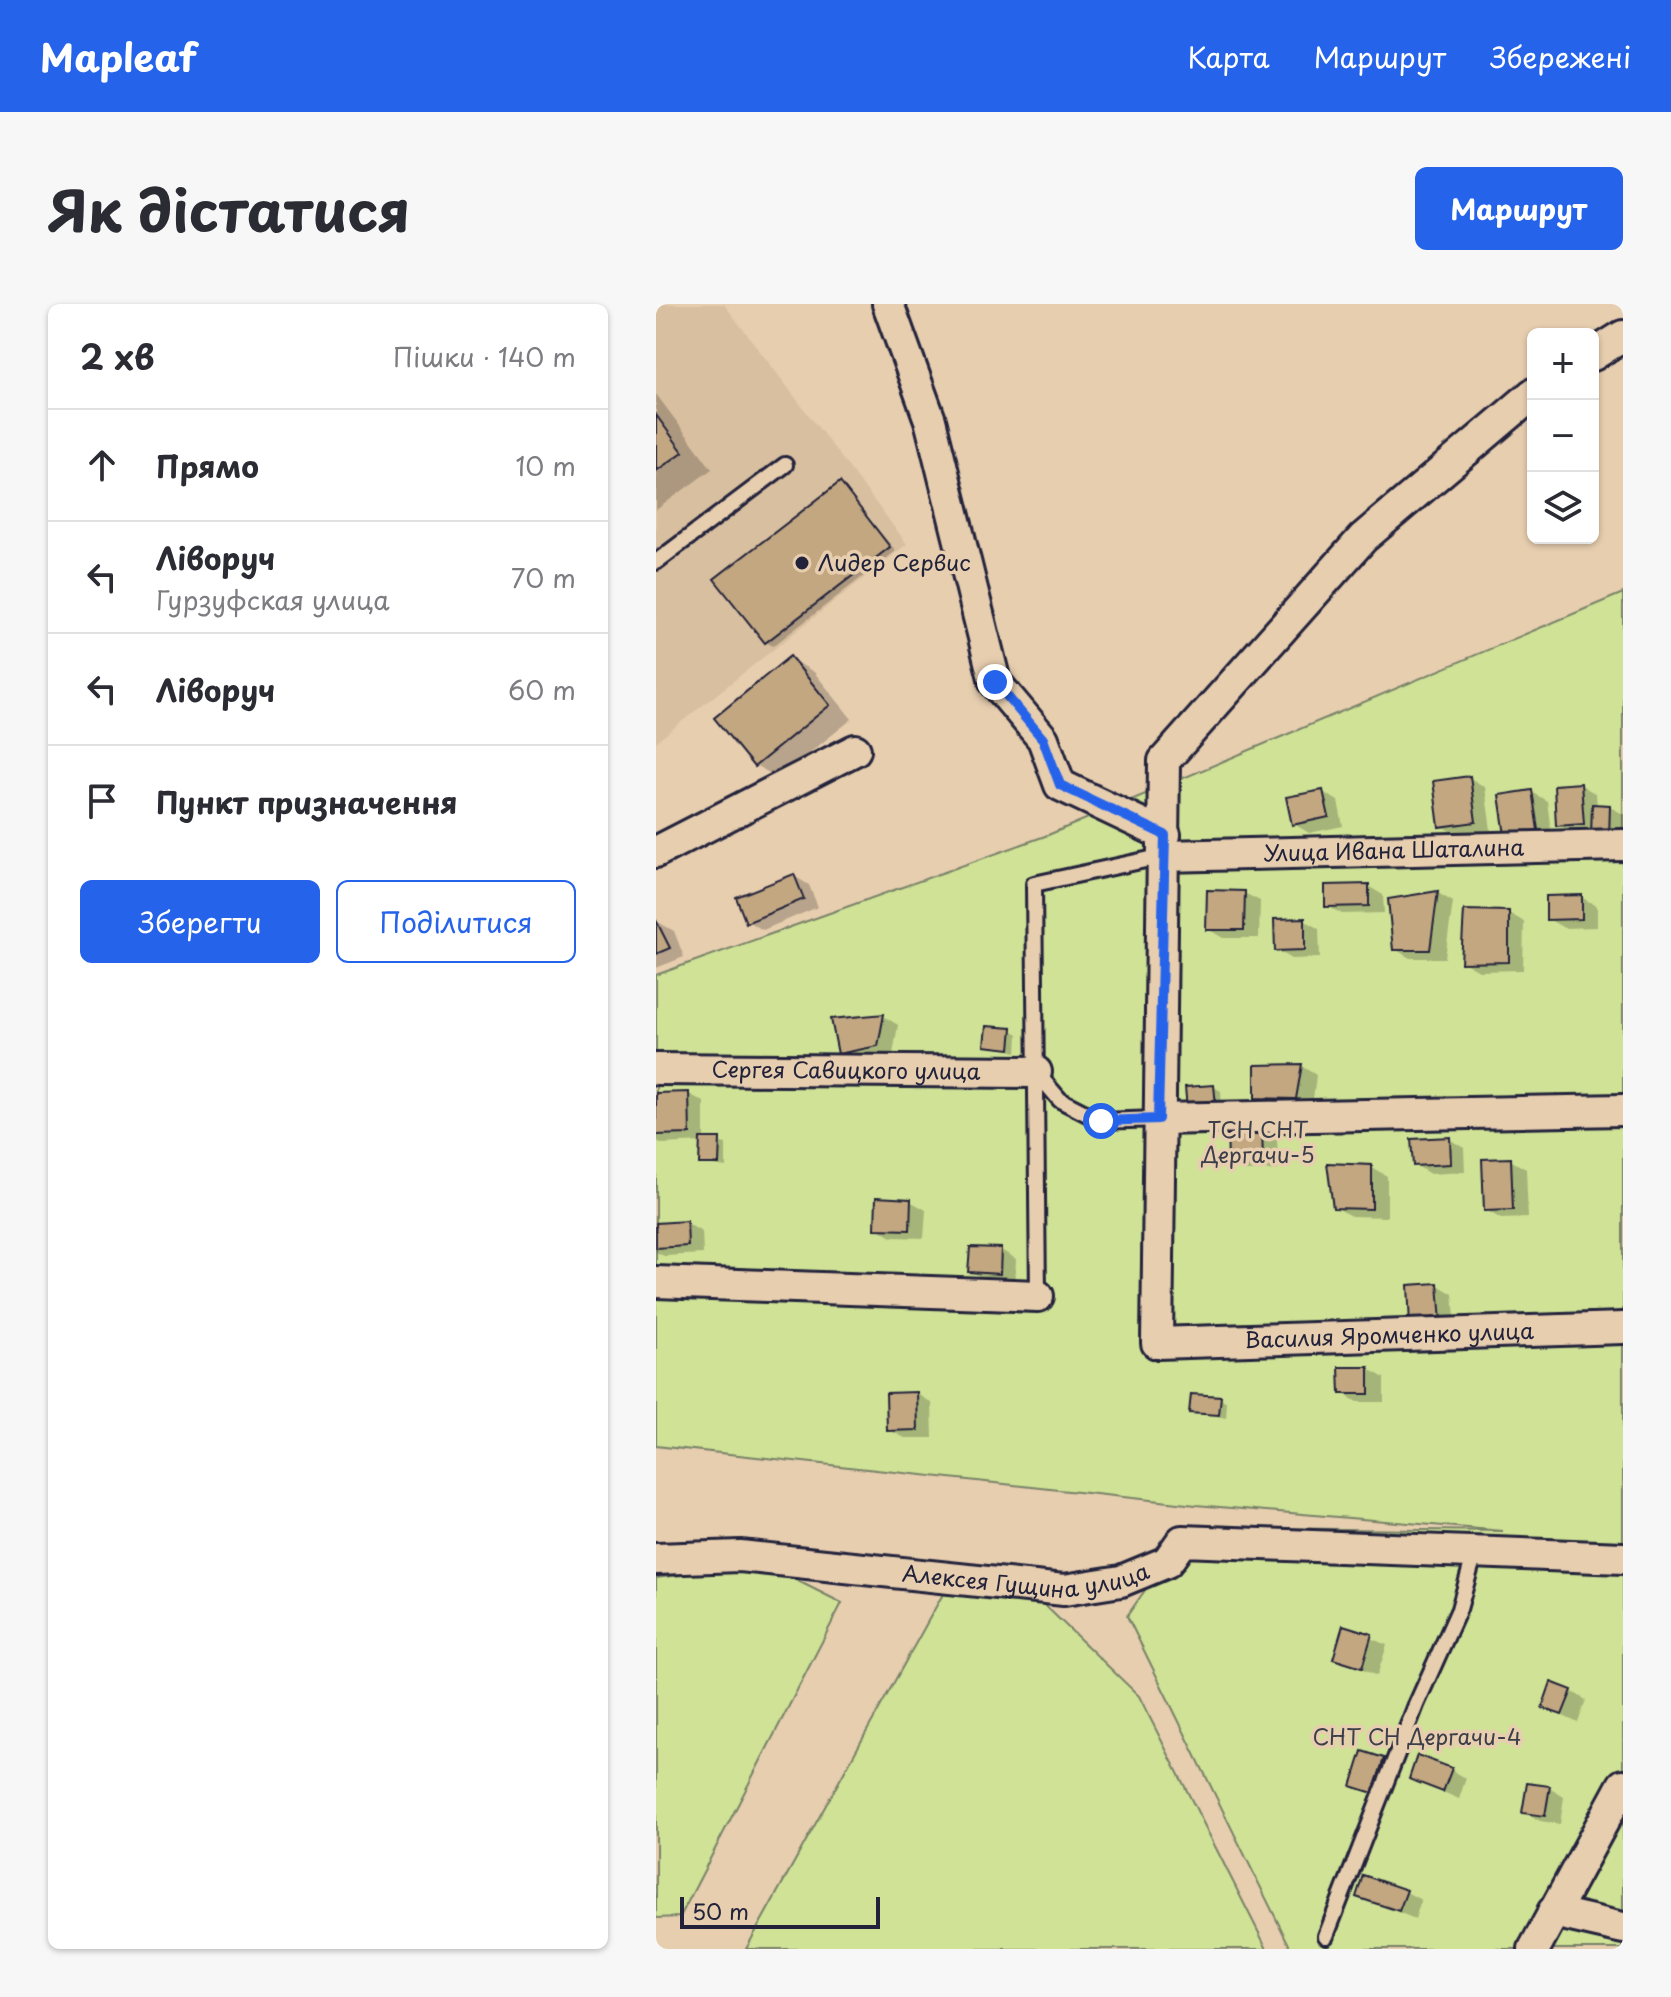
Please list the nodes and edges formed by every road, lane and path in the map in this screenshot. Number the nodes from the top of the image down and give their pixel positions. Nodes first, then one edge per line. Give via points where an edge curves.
1 (888, 304) edge
2 (1623, 336) edge
3 (1599, 351) edge
4 (1527, 399) edge
5 (785, 465) dead end
6 (656, 562) edge
7 (855, 750) dead end
8 (1165, 845) junction
9 (1623, 845) edge
10 (656, 852) edge
11 (656, 1069) edge
12 (1036, 1072) junction
13 (1623, 1110) edge
14 (1158, 1119) junction
15 (656, 1282) edge
16 (1038, 1296) joint
17 (1623, 1328) edge
18 (1475, 1552) junction
19 (1623, 1558) edge
20 (656, 1559) edge
21 (1623, 1785) edge
22 (1553, 1912) junction
23 (1623, 1928) edge
24 (1326, 1936) dead end
25 (1534, 1949) edge

1 - 8 street via 930,420 995,682 1043,739 1060,785
2 - 3 street
4 - 8 street via 1363,538 1164,761
5 - 6 lane
7 - 10 street
8 - 9 street, Улица Ивана Шаталина
8 - 12 lane via 1034,884
8 - 14 street
11 - 12 street, Сергея Савицкого улица
12 - 14 lane via 1060,1100 1101,1121
12 - 16 lane
13 - 14 street
14 - 17 street, Василия Яромченко улица via 1157,1343
15 - 16 street
18 - 19 street, Алексея Гущина улица
18 - 20 street, Алексея Гущина улица via 1182,1541 1167,1562 1121,1581 1064,1590 740,1556
18 - 24 lane via 1459,1609
21 - 22 street
22 - 23 street
22 - 25 street

